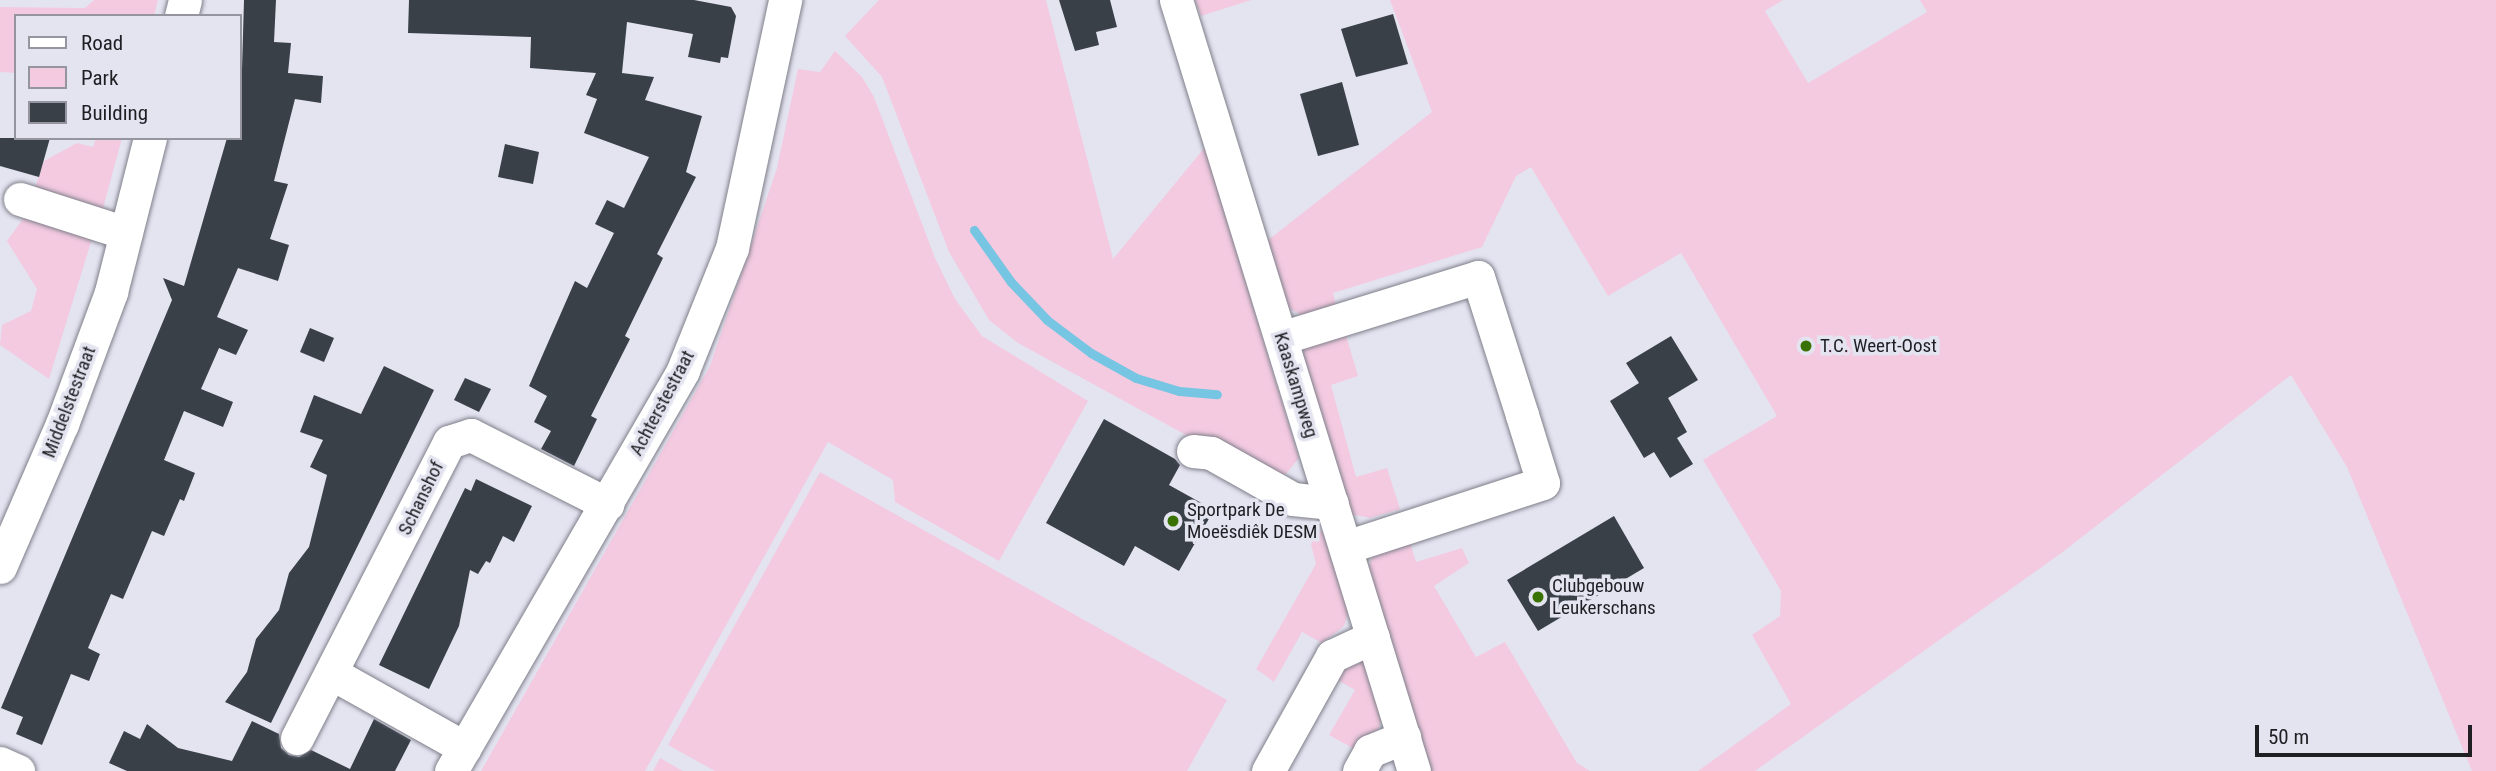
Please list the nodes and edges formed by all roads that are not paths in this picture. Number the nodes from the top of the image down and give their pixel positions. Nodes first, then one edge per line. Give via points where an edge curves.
1 (785, 0) edge
2 (1176, 0) edge
3 (149, 140) edge
4 (20, 199) dead end
5 (126, 233) junction
6 (1281, 338) junction
7 (1193, 451) dead end
8 (1332, 503) junction
9 (607, 504) junction
10 (1346, 547) junction
11 (0, 567) edge
12 (1373, 637) junction
13 (333, 674) junction
14 (1404, 737) junction
15 (297, 738) dead end
16 (458, 759) edge
17 (0, 763) edge
18 (18, 771) edge
19 (1268, 771) edge
20 (1359, 771) edge
21 (1414, 771) edge

1 - 9 street, Achterstestraat via 732,248 683,370
2 - 6 street, Kaaskampweg
3 - 5 street, Middelstestraat
4 - 5 street
5 - 11 street, Middelstestraat via 111,292 62,424
6 - 8 street, Kaaskampweg
6 - 10 street via 1478,277 1526,426 1543,483
7 - 8 street via 1211,453 1293,499
8 - 10 street, Kaaskampweg
9 - 13 street, Schanshof via 471,435 449,442
9 - 16 street, Achterstestraat
10 - 12 street, Kaaskampweg
12 - 14 street, Kaaskampweg
12 - 19 street via 1332,656
13 - 15 street, Schanshof
13 - 16 street
14 - 20 street via 1370,751
14 - 21 street, Kaaskampweg
17 - 18 street

